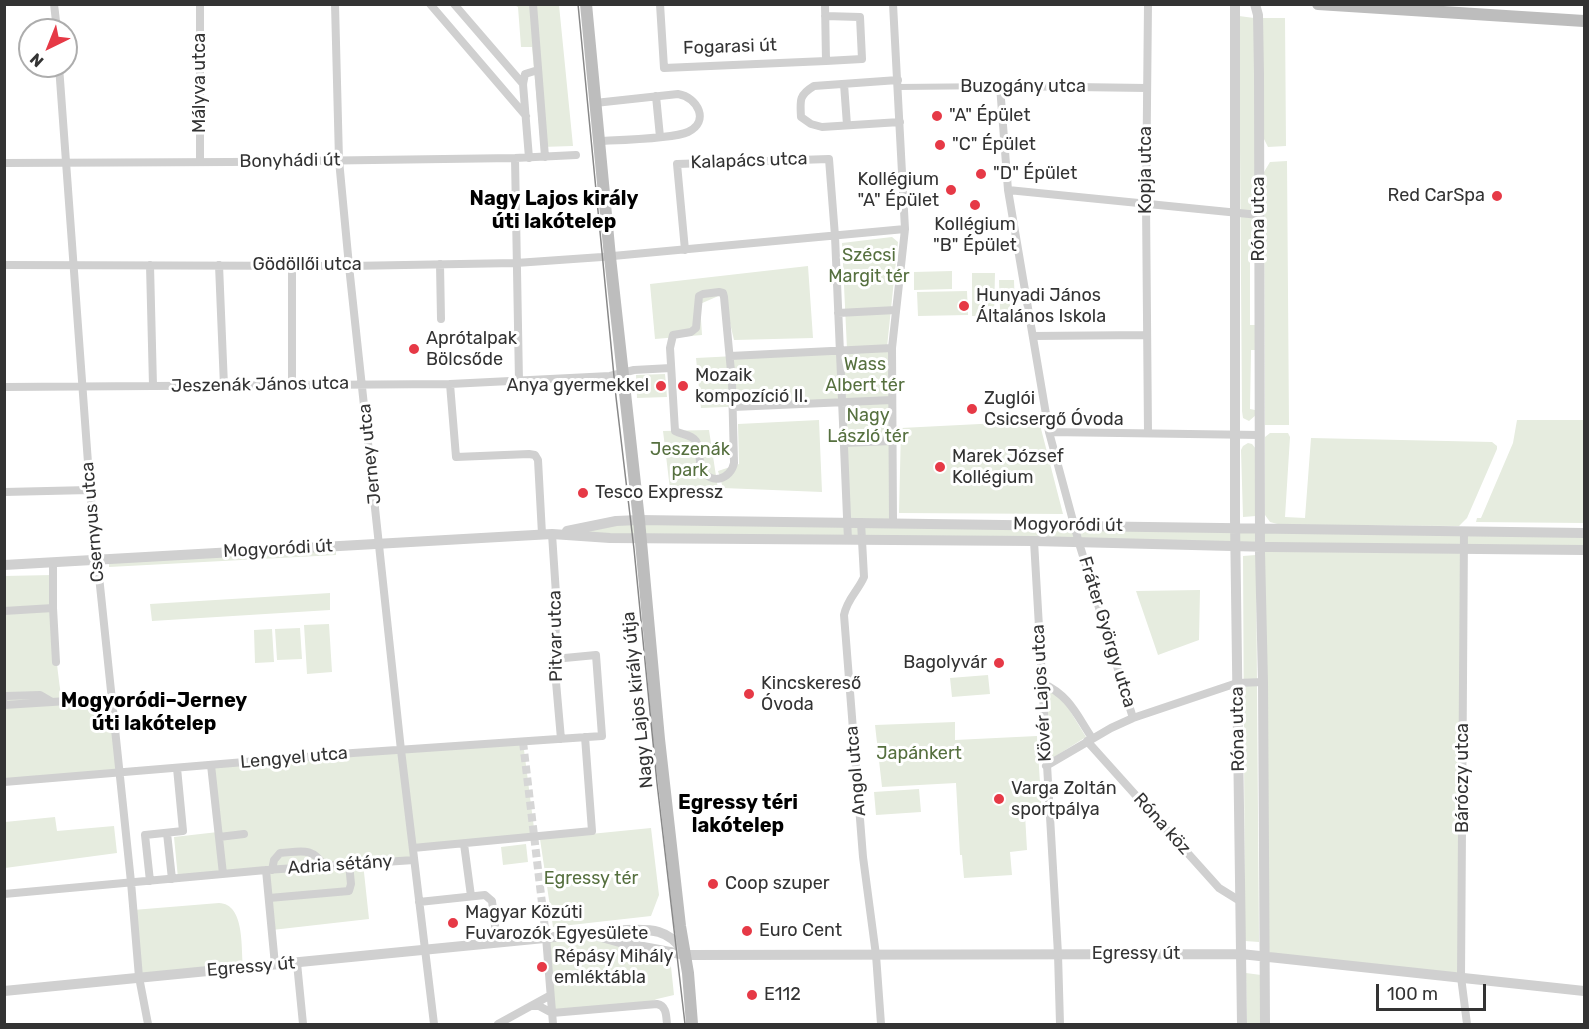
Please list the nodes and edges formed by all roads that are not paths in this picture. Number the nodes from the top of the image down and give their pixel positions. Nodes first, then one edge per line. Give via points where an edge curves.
1 (200, 4) edge
2 (335, 4) edge
3 (430, 4) edge
4 (454, 4) edge
5 (532, 4) edge
6 (586, 4) edge
7 (660, 4) edge
8 (825, 4) edge
9 (893, 4) edge
10 (1148, 4) edge
11 (1235, 4) edge
12 (1255, 4) edge
13 (1317, 4) edge
14 (1377, 6) edge
15 (825, 16) junction
16 (1584, 21) edge
17 (826, 61) junction
18 (538, 70) junction
19 (60, 78) edge
20 (523, 84) junction
21 (844, 84) junction
22 (898, 84) junction
23 (972, 86) junction
24 (1000, 86) junction
25 (1147, 88) junction
26 (973, 94) dead end
27 (656, 96) junction
28 (595, 103) junction
29 (526, 116) junction
30 (900, 122) junction
31 (847, 125) junction
32 (660, 136) junction
33 (598, 141) junction
34 (576, 155) dead end
35 (545, 157) junction
36 (515, 158) junction
37 (529, 158) junction
38 (339, 160) junction
39 (200, 161) junction
40 (67, 162) junction
41 (4, 163) edge
42 (1008, 190) junction
43 (1146, 203) junction
44 (1235, 211) junction
45 (1259, 215) junction
46 (905, 229) junction
47 (835, 236) junction
48 (685, 250) junction
49 (610, 257) junction
50 (516, 263) junction
51 (440, 264) junction
52 (4, 265) edge
53 (75, 265) junction
54 (150, 265) junction
55 (219, 265) junction
56 (292, 266) junction
57 (348, 266) junction
58 (896, 310) junction
59 (838, 313) junction
60 (441, 319) dead end
61 (1147, 334) junction
62 (1033, 336) junction
63 (892, 348) junction
64 (840, 351) junction
65 (730, 356) junction
66 (671, 368) junction
67 (623, 372) junction
68 (519, 382) junction
69 (363, 384) junction
70 (450, 384) junction
71 (292, 385) junction
72 (153, 386) junction
73 (224, 386) junction
74 (4, 387) edge
75 (82, 387) junction
76 (892, 400) junction
77 (842, 402) junction
78 (733, 407) junction
79 (1049, 432) junction
80 (1148, 433) junction
81 (1235, 434) junction
82 (1259, 435) junction
83 (892, 441) junction
84 (844, 444) junction
85 (90, 490) junction
86 (4, 492) edge
87 (639, 520) junction
88 (847, 522) junction
89 (861, 522) junction
90 (893, 522) junction
91 (1074, 525) junction
92 (1236, 528) junction
93 (1260, 528) junction
94 (1464, 531) junction
95 (1584, 533) edge
96 (547, 534) junction
97 (640, 538) junction
98 (848, 540) junction
99 (862, 540) junction
100 (1034, 541) junction
101 (1079, 543) junction
102 (379, 544) junction
103 (1237, 547) junction
104 (1260, 547) junction
105 (1464, 549) junction
106 (1584, 550) edge
107 (96, 560) junction
108 (53, 562) junction
109 (4, 565) edge
110 (53, 608) junction
111 (4, 611) edge
112 (554, 659) junction
113 (56, 662) dead end
114 (1263, 682) junction
115 (1042, 683) junction
116 (1238, 683) junction
117 (4, 698) edge
118 (111, 698) junction
119 (52, 702) junction
120 (4, 705) edge
121 (1133, 718) junction
122 (585, 737) junction
123 (561, 739) junction
124 (1090, 740) junction
125 (400, 750) junction
126 (211, 765) junction
127 (1046, 766) junction
128 (177, 768) junction
129 (119, 773) junction
130 (4, 782) edge
131 (167, 833) junction
132 (244, 834) dead end
133 (219, 837) junction
134 (464, 844) junction
135 (413, 848) junction
136 (414, 860) junction
137 (349, 864) junction
138 (324, 866) junction
139 (269, 870) junction
140 (223, 874) junction
141 (172, 879) junction
142 (150, 880) junction
143 (131, 882) junction
144 (4, 894) edge
145 (471, 896) junction
146 (269, 898) junction
147 (1240, 901) junction
148 (419, 902) junction
149 (626, 930) junction
150 (587, 933) junction
151 (546, 937) junction
152 (496, 942) junction
153 (627, 944) junction
154 (424, 949) junction
155 (1058, 954) junction
156 (1241, 954) junction
157 (686, 955) junction
158 (876, 955) junction
159 (1264, 956) junction
160 (297, 963) junction
161 (275, 965) junction
162 (139, 977) junction
163 (1461, 977) junction
164 (4, 991) edge
165 (1584, 992) edge
166 (549, 996) junction
167 (531, 1006) junction
168 (552, 1013) junction
169 (148, 1024) edge
170 (303, 1024) edge
171 (434, 1024) edge
172 (498, 1024) edge
173 (553, 1024) edge
174 (667, 1024) edge
175 (692, 1024) edge
176 (881, 1024) edge
177 (1060, 1024) edge
178 (1242, 1024) edge
179 (1265, 1024) edge
180 (1467, 1024) edge

1 - 39 street, Mályva utca
2 - 38 street, Jerney utca
3 - 29 street
4 - 20 street
5 - 18 street
6 - 28 main road, Nagy Lajos király útja
7 - 17 street, Fogarasi út via 664,68
8 - 15 street
9 - 22 street
10 - 25 street, Kopja utca
11 - 44 street, Róna utca
12 - 45 street, Róna utca
13 - 14 main road
14 - 16 main road
15 - 17 street
15 - 17 street, Fogarasi út via 860,17 862,59
18 - 20 street via 525,74
18 - 35 street
19 - 40 street, Csernyus utca
20 - 29 street
21 - 22 street
21 - 31 street
21 - 31 street via 814,86 804,92 801,117 822,127
22 - 23 street, Buzogány utca
22 - 30 street
23 - 24 street, Buzogány utca
23 - 26 street
24 - 25 street, Buzogány utca
24 - 42 street, Fráter György utca
25 - 43 street, Kopja utca
27 - 28 street
27 - 32 street
27 - 32 street via 685,95 698,105 700,114 699,124 687,133
28 - 33 main road, Nagy Lajos király útja
29 - 37 street
30 - 31 street
30 - 46 street
32 - 33 street
33 - 49 main road, Nagy Lajos király útja
34 - 35 street, Bonyhádi út
35 - 37 street, Bonyhádi út
36 - 37 street, Bonyhádi út
36 - 38 street, Bonyhádi út
36 - 50 street
38 - 39 street, Bonyhádi út
38 - 57 street, Jerney utca
39 - 40 street, Bonyhádi út
40 - 41 street, Bonyhádi út
40 - 53 street, Csernyus utca
42 - 43 street
42 - 62 street, Fráter György utca
43 - 44 street
43 - 61 street, Kopja utca
44 - 45 street
44 - 81 street, Róna utca
45 - 82 street, Róna utca
46 - 47 street
46 - 58 street
47 - 48 street
47 - 48 street, Kalapács utca via 829,159 677,164
47 - 59 street
48 - 49 street
49 - 50 street, Gödöllői utca
49 - 67 main road, Nagy Lajos király útja
50 - 51 street, Gödöllői utca
50 - 68 street
51 - 57 street, Gödöllői utca
51 - 60 street
52 - 53 street, Gödöllői utca
53 - 54 street, Gödöllői utca
53 - 75 street, Csernyus utca
54 - 55 street, Gödöllői utca
54 - 72 street
55 - 56 street, Gödöllői utca
55 - 73 street
56 - 57 street, Gödöllői utca
56 - 71 street
57 - 69 street, Jerney utca
58 - 59 street
58 - 63 street
59 - 64 street
61 - 62 street
61 - 80 street, Kopja utca
62 - 79 street, Fráter György utca
63 - 64 street
63 - 76 street
64 - 65 street
64 - 77 street
65 - 66 street via 723,293 703,294 699,296 696,328 673,335
65 - 78 street
66 - 67 street
66 - 78 street via 675,431 692,436 698,443 701,468 716,479 727,476 734,467
67 - 68 street, Jeszenák János utca
67 - 87 main road, Nagy Lajos király útja
68 - 70 street, Jeszenák János utca
69 - 70 street, Jeszenák János utca
69 - 71 street, Jeszenák János utca
69 - 102 street, Jerney utca
70 - 96 street, Pitvar utca via 456,457 535,455
71 - 73 street, Jeszenák János utca
72 - 73 street, Jeszenák János utca
72 - 75 street, Jeszenák János utca
74 - 75 street, Jeszenák János utca
75 - 85 street, Csernyus utca
76 - 77 street
76 - 83 street
77 - 78 street
77 - 84 street
79 - 80 street
79 - 91 street, Fráter György utca
80 - 81 street
81 - 82 street
81 - 92 street, Róna utca
82 - 93 street, Róna utca
83 - 84 street
83 - 90 street
84 - 88 street
85 - 86 street
85 - 107 street, Csernyus utca
87 - 88 street, Mogyoródi út
87 - 96 street, Mogyoródi út
87 - 97 main road, Nagy Lajos király útja
88 - 89 street, Mogyoródi út
88 - 98 street
89 - 90 street, Mogyoródi út
89 - 99 street, Angol utca
90 - 91 street, Mogyoródi út
91 - 92 street, Mogyoródi út
91 - 101 street, Fráter György utca
92 - 93 street, Mogyoródi út
92 - 103 street, Róna utca
93 - 94 street, Mogyoródi út
93 - 104 street, Róna utca
94 - 95 street, Mogyoródi út
94 - 105 street, Báróczy utca
96 - 97 street, Mogyoródi út
96 - 102 street, Mogyoródi út
96 - 112 street, Pitvar utca via 557,609
97 - 98 street, Mogyoródi út
97 - 157 main road, Nagy Lajos király útja via 659,740
98 - 99 street, Mogyoródi út
99 - 100 street, Mogyoródi út
99 - 158 street, Angol utca via 864,577 849,598 844,615 863,857
100 - 101 street, Mogyoródi út
100 - 115 street, Kövér Lajos utca
101 - 103 street, Mogyoródi út
101 - 121 street, Fráter György utca
102 - 107 street, Mogyoródi út
102 - 125 street, Jerney utca
103 - 104 street, Mogyoródi út
103 - 116 street, Róna utca
104 - 105 street, Mogyoródi út
104 - 114 street, Róna utca
105 - 106 street, Mogyoródi út
105 - 163 street, Báróczy utca
107 - 108 street, Mogyoródi út
107 - 118 street, Csernyus utca
108 - 109 street, Mogyoródi út
108 - 110 street
110 - 111 street
110 - 113 street
112 - 122 street, Nagy Lajos király útja via 596,655 602,736
112 - 123 street, Pitvar utca
114 - 116 street
114 - 159 street, Róna utca
115 - 124 street, Róna köz via 1066,698
115 - 127 street, Kövér Lajos utca
116 - 121 street
116 - 147 street, Róna utca
117 - 119 street via 40,695
118 - 119 street
118 - 129 street, Csernyus utca
119 - 120 street
121 - 124 street
122 - 123 street, Lengyel utca
122 - 134 street via 592,831
123 - 125 street, Lengyel utca
124 - 127 street
124 - 147 street, Róna köz via 1219,888
125 - 126 street, Lengyel utca
125 - 135 street, Jerney utca
126 - 128 street, Lengyel utca
126 - 133 street
127 - 155 street, Kövér Lajos utca
128 - 129 street, Lengyel utca
128 - 131 street via 183,831
129 - 130 street, Lengyel utca
129 - 143 street, Csernyus utca
131 - 141 street
131 - 142 street via 145,835
132 - 133 street
133 - 140 street
134 - 135 street
134 - 145 street
135 - 136 street, Jerney utca
136 - 137 street, Adria sétány
136 - 148 street, Jerney utca
137 - 138 street, Adria sétány
137 - 146 street via 349,891
138 - 139 street, Adria sétány
138 - 139 street via 312,852 280,853
139 - 140 street, Adria sétány
139 - 146 street, Adria sétány
140 - 141 street, Adria sétány
141 - 142 street, Adria sétány
142 - 143 street, Adria sétány
143 - 144 street, Adria sétány
143 - 162 street, Csernyus utca
145 - 148 street
145 - 152 street via 485,895 492,901
146 - 161 street, Adria sétány
147 - 156 street, Róna utca
148 - 154 street, Jerney utca
149 - 150 street, Egressy út
149 - 153 street via 620,938
149 - 157 street, Egressy út via 670,936
150 - 151 street, Egressy út
150 - 153 street, Egressy út
151 - 152 street, Egressy út
151 - 166 street
152 - 154 street, Egressy út
153 - 157 street, Egressy út
154 - 160 street, Egressy út
154 - 171 street, Jerney utca
155 - 156 street, Egressy út
155 - 158 street, Egressy út
155 - 177 street, Kövér Lajos utca
156 - 159 street, Egressy út
156 - 178 street, Róna utca
157 - 158 street, Egressy út
157 - 175 main road, Nagy Lajos király útja
158 - 176 street, Angol utca
159 - 163 street, Egressy út
159 - 179 street, Róna utca
160 - 161 street, Egressy út
160 - 170 street
161 - 162 street, Egressy út
162 - 164 street, Egressy út
162 - 169 street, Csernyus utca
163 - 165 street, Egressy út
163 - 180 street, Báróczy utca
166 - 167 street
166 - 168 street
167 - 168 street
167 - 172 street
168 - 173 street
168 - 174 street via 657,1004 665,1010

